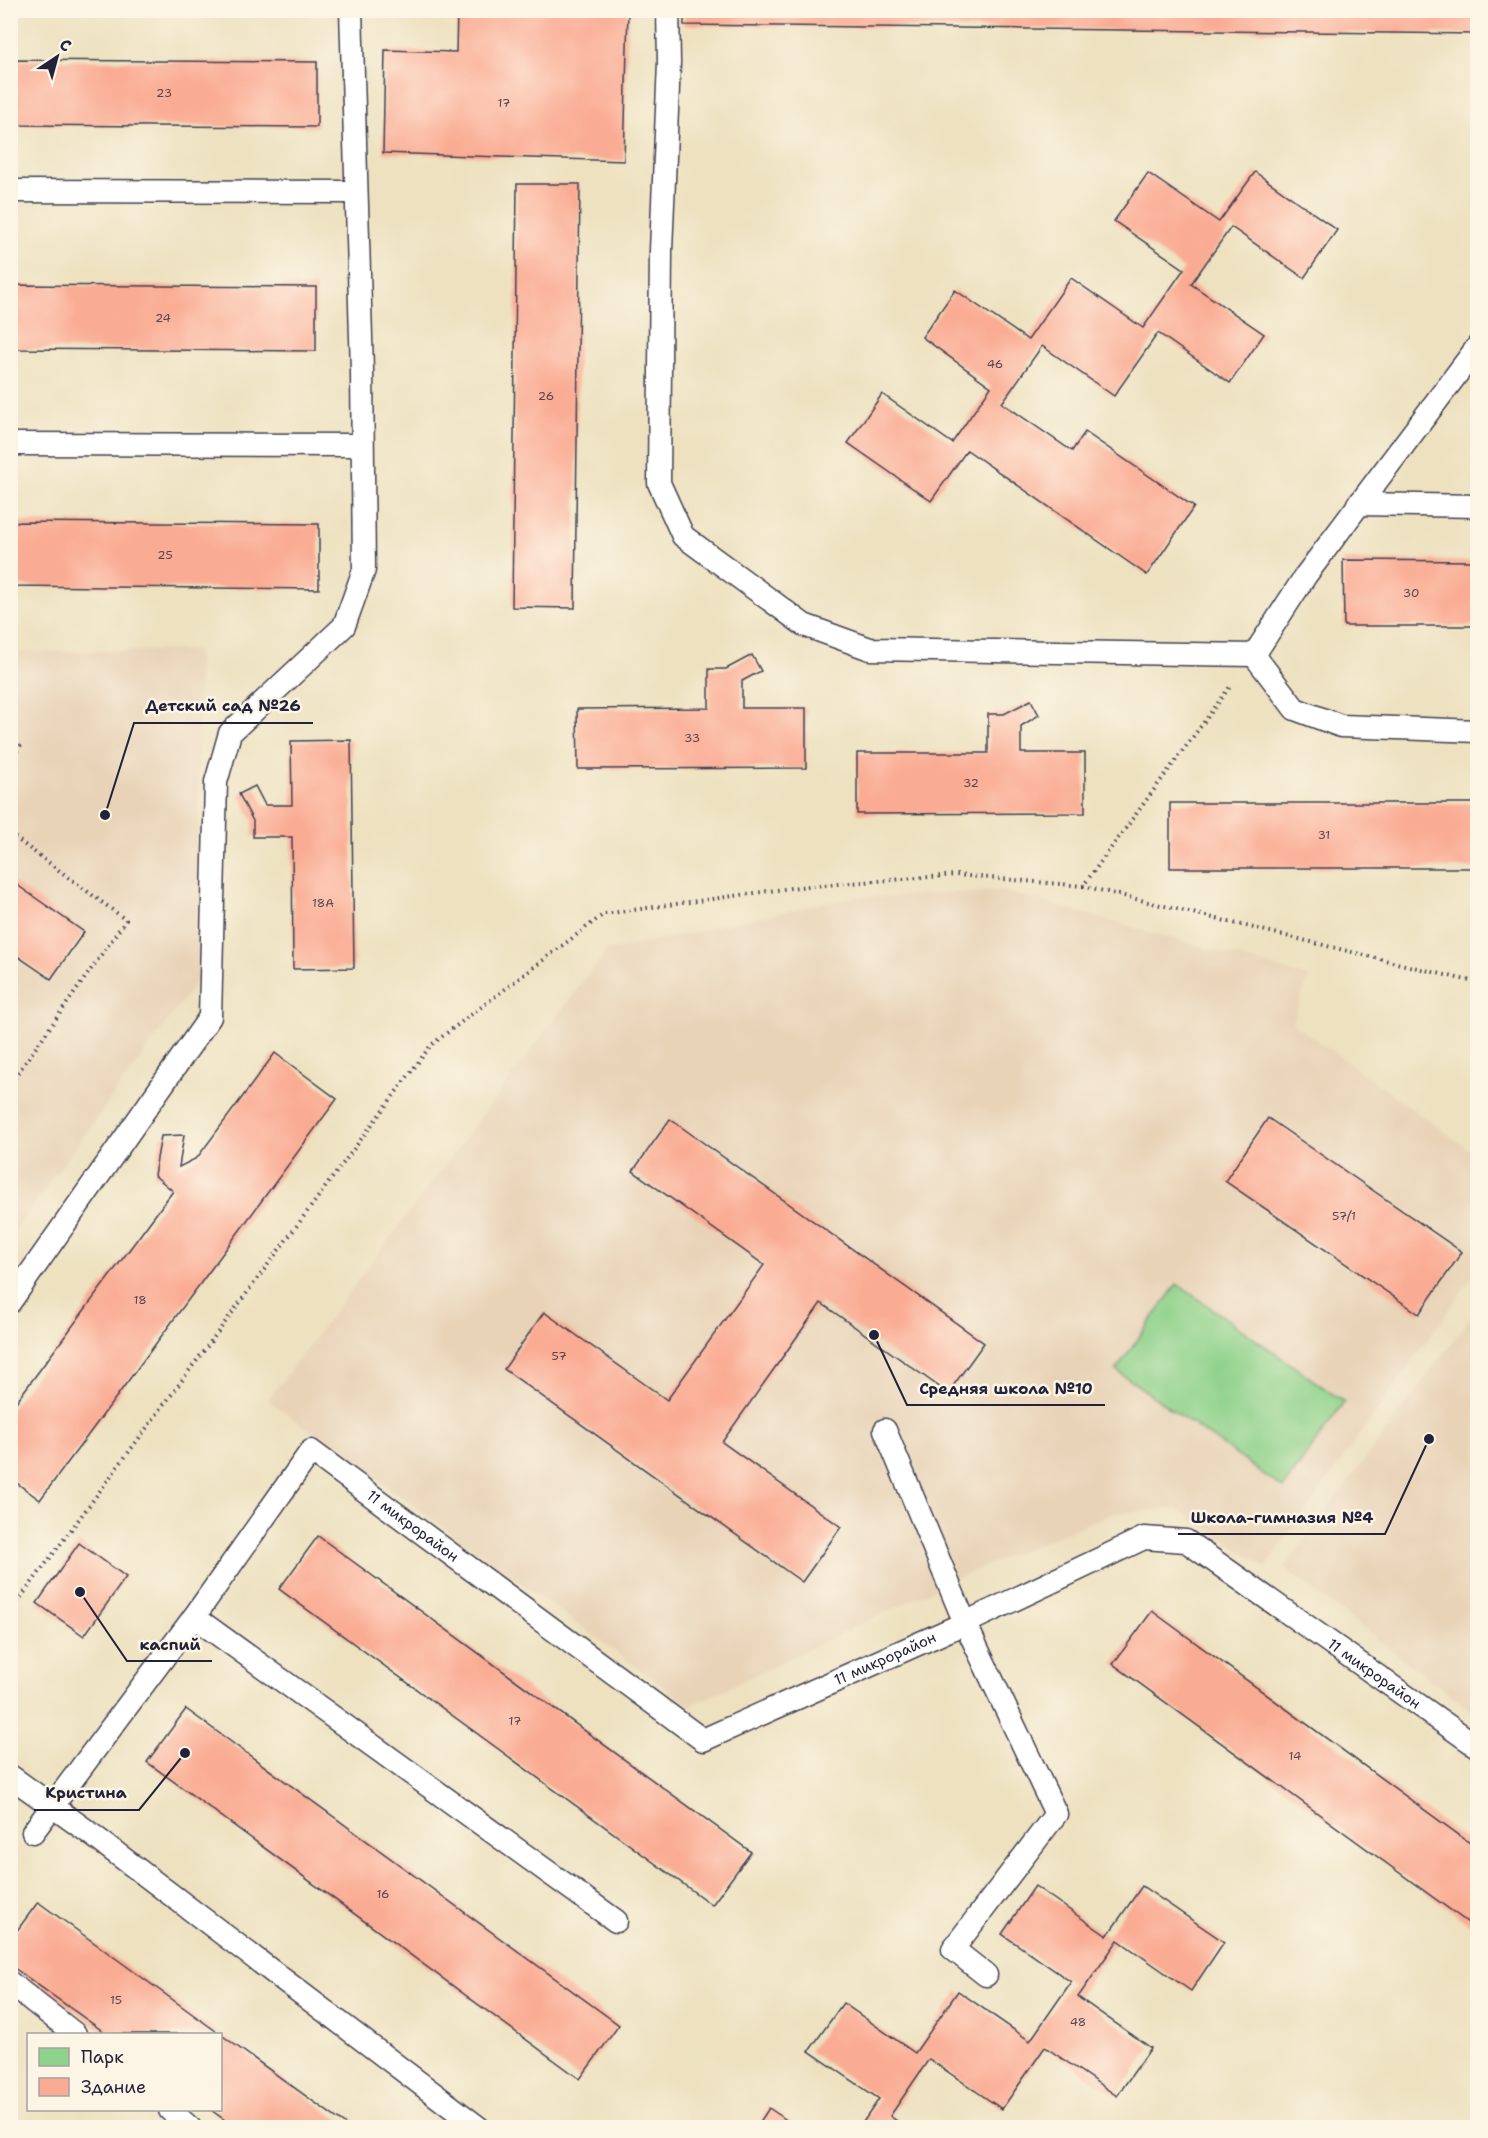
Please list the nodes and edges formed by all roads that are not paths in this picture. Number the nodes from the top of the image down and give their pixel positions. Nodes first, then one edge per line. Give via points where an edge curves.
1 (351, 10) edge
2 (668, 10) edge
3 (10, 191) edge
4 (356, 192) junction
5 (1478, 346) edge
6 (10, 444) edge
7 (362, 445) junction
8 (1358, 504) junction
9 (1478, 506) edge
10 (1254, 655) junction
11 (1478, 731) edge
12 (10, 1302) edge
13 (885, 1430) dead end
14 (194, 1617) junction
15 (965, 1623) junction
16 (1478, 1747) edge
17 (10, 1776) edge
18 (51, 1808) junction
19 (33, 1832) dead end
20 (616, 1921) dead end
21 (986, 1975) dead end
22 (10, 1983) edge
23 (74, 2033) edge
24 (172, 2111) edge
25 (190, 2127) edge
26 (479, 2127) edge

1 - 4 lane
2 - 10 lane via 659,483 683,536 804,625 870,649
3 - 4 lane
4 - 7 lane
5 - 8 lane
6 - 7 lane
7 - 12 lane via 364,570 344,626 230,733 216,782 210,1017
8 - 9 lane
8 - 10 lane
10 - 11 lane via 1295,709 1341,726
13 - 15 lane
14 - 15 lane, 11 микрорайон via 311,1451 703,1740
14 - 18 lane
14 - 20 lane
15 - 16 lane, 11 микрорайон via 1144,1538 1186,1541
15 - 21 lane via 1056,1814 953,1949
17 - 18 lane
18 - 19 lane
18 - 26 lane via 87,1831
22 - 23 lane
24 - 25 lane

